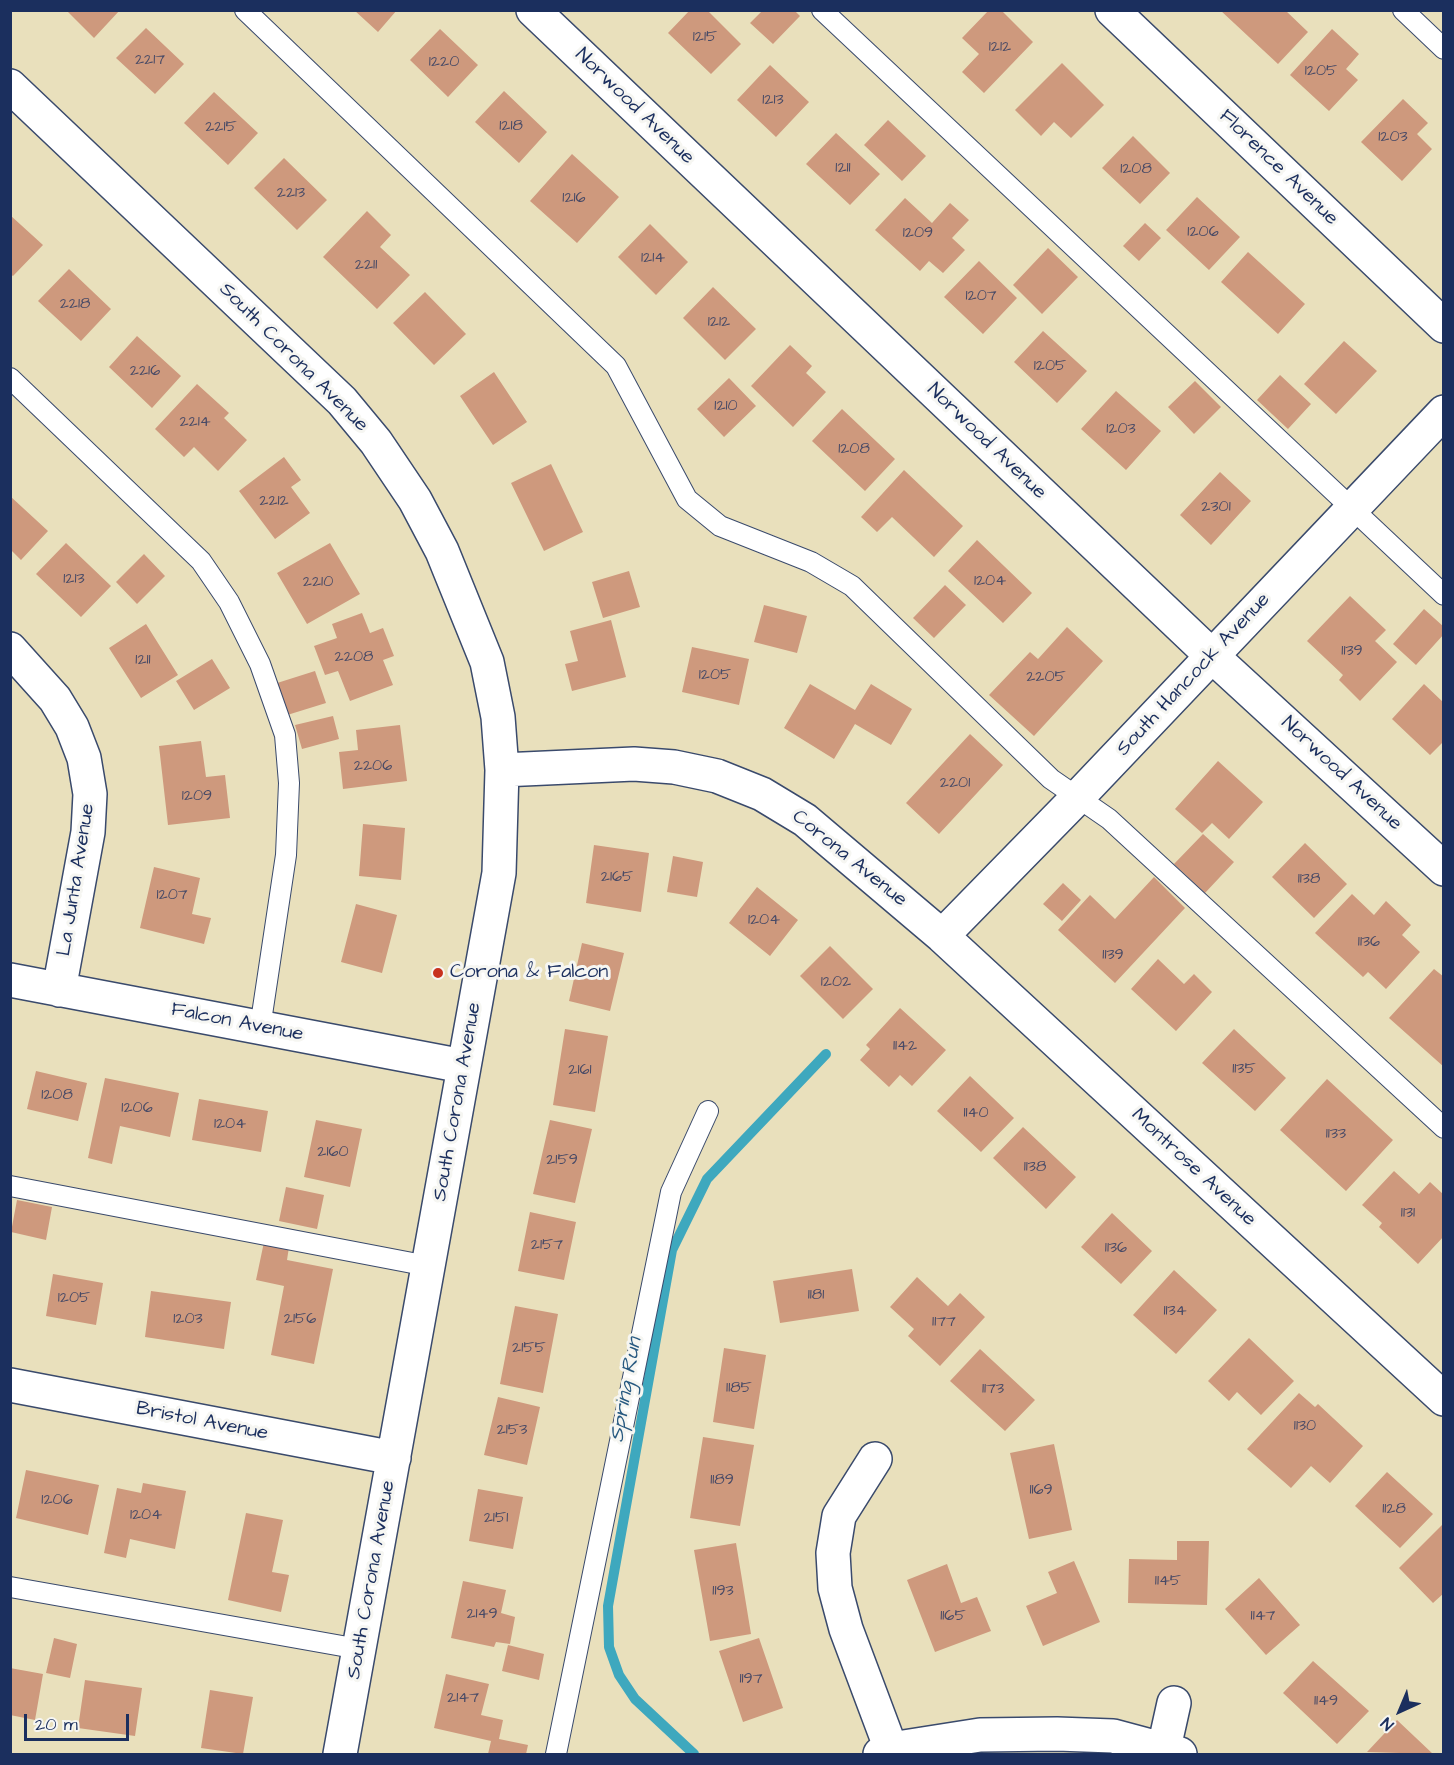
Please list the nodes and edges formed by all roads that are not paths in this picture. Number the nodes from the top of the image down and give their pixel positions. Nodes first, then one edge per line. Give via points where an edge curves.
1 (245, 10) edge
2 (533, 10) edge
3 (822, 10) edge
4 (1112, 10) edge
5 (1403, 10) edge
6 (1443, 49) edge
7 (10, 86) edge
8 (1443, 326) edge
9 (10, 378) edge
10 (1443, 412) edge
11 (1351, 510) junction
12 (1443, 595) edge
13 (10, 650) edge
14 (1212, 656) junction
15 (502, 770) junction
16 (1077, 798) junction
17 (1443, 869) edge
18 (942, 936) junction
19 (10, 980) edge
20 (59, 990) junction
21 (260, 1028) junction
22 (463, 1066) junction
23 (708, 1110) dead end
24 (1443, 1128) edge
25 (10, 1186) edge
26 (428, 1266) junction
27 (10, 1385) edge
28 (1443, 1398) edge
29 (394, 1458) junction
30 (875, 1459) dead end
31 (10, 1587) edge
32 (359, 1649) junction
33 (1174, 1703) dead end
34 (1172, 1751) edge
35 (885, 1752) edge
36 (340, 1755) edge
37 (556, 1755) edge

1 - 16 lane via 616,366 687,499 720,526 811,562 852,586 1051,779
2 - 14 street, Norwood Avenue
3 - 11 lane
4 - 8 street, Florence Avenue
5 - 6 lane
7 - 15 street, South Corona Avenue via 342,401 376,442 415,500 466,605 487,662 498,717
9 - 21 lane via 201,561 229,602 260,664 285,735 289,783 286,855
10 - 11 street, South Hancock Avenue
11 - 12 lane
11 - 14 street, South Hancock Avenue
13 - 20 street, La Junta Avenue via 55,699 72,727 84,758 90,794 88,832
14 - 16 street, South Hancock Avenue
14 - 17 street, Norwood Avenue
15 - 18 street, Corona Avenue via 634,764 717,776 762,794 804,820
15 - 22 street, South Corona Avenue via 499,873
16 - 18 street, South Hancock Avenue
16 - 24 lane via 1109,819
18 - 28 street, Montrose Avenue
19 - 20 street, Falcon Avenue
20 - 21 street, Falcon Avenue
21 - 22 street, Falcon Avenue
22 - 26 street, South Corona Avenue
23 - 37 lane via 671,1192
25 - 26 lane
26 - 29 street, South Corona Avenue
27 - 29 street, Bristol Avenue
29 - 32 street, South Corona Avenue
30 - 35 street via 839,1516 833,1553 835,1588
31 - 32 lane
32 - 36 street, South Corona Avenue
33 - 34 street
34 - 35 street via 1113,1736 1057,1734 980,1736

